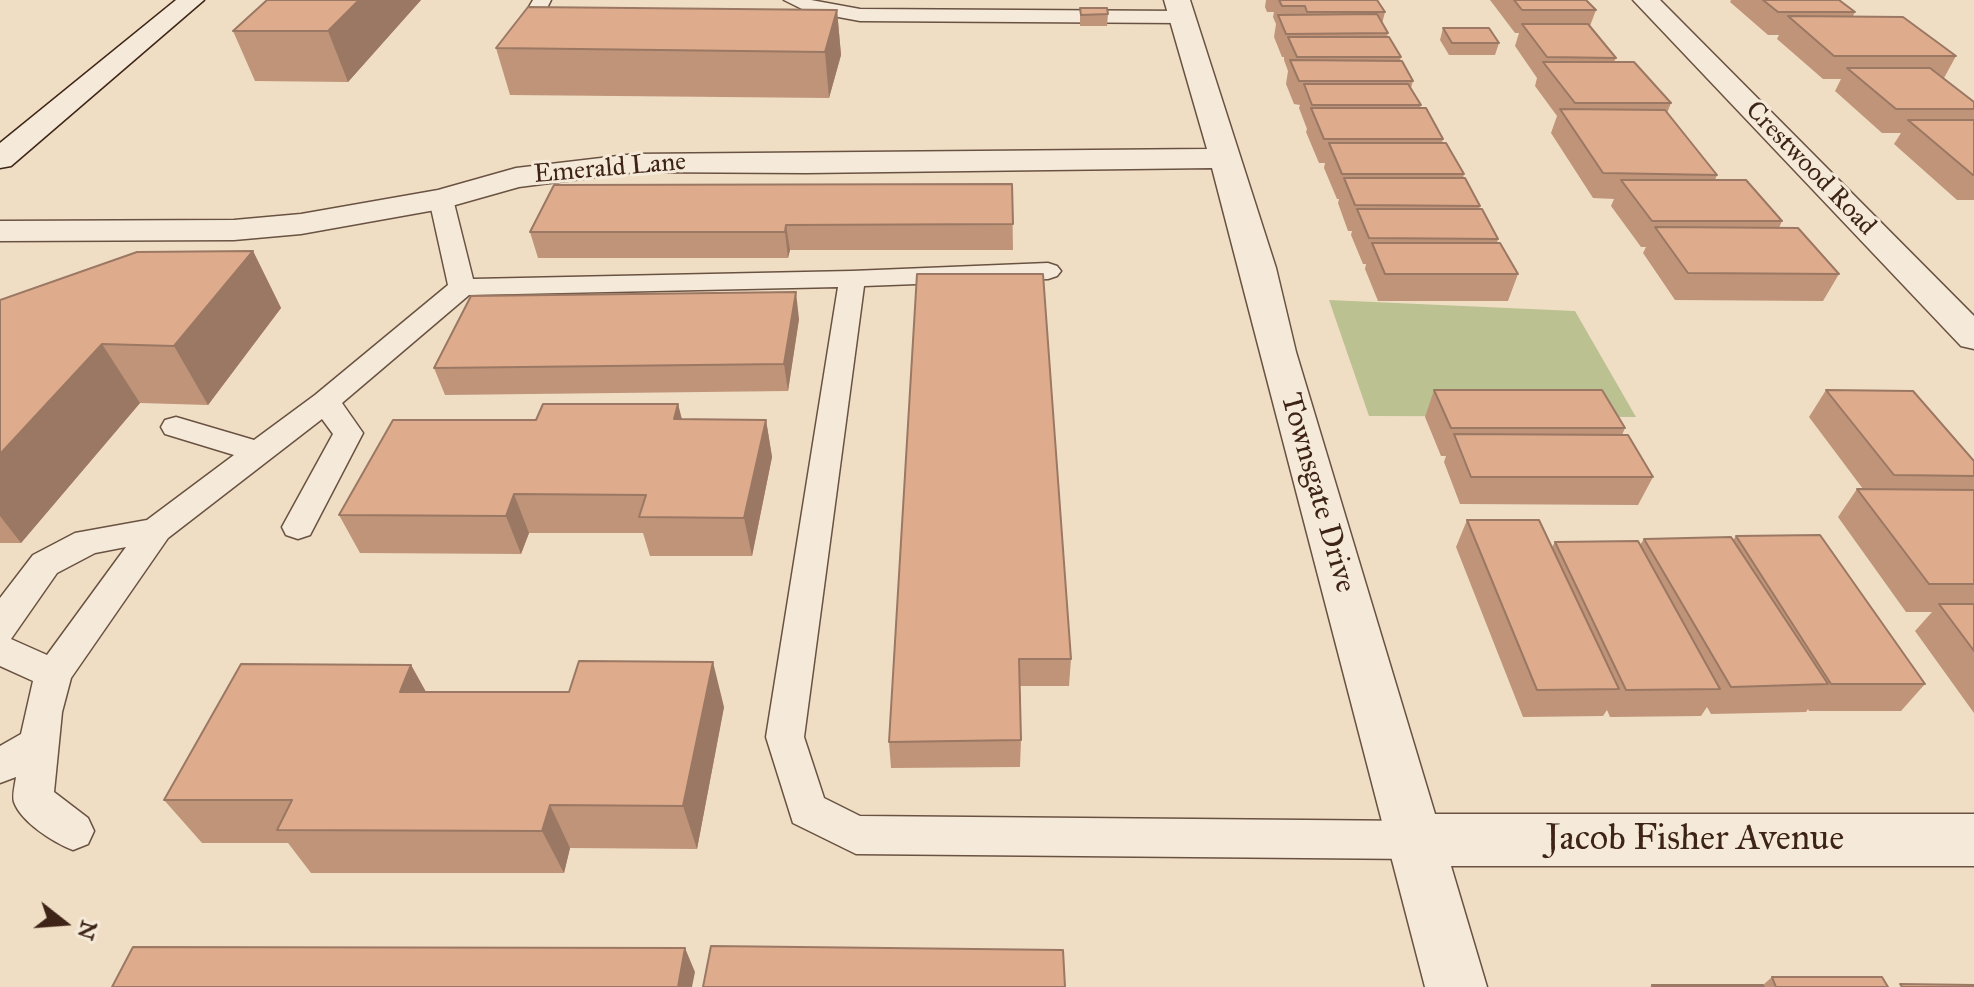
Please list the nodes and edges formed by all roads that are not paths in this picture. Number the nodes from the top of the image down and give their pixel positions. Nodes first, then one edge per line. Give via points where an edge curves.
1 (191, 0) edge
2 (542, 0) edge
3 (1646, 0) edge
4 (787, 6) edge
5 (1183, 17) edge
6 (559, 27) edge
7 (1225, 158) junction
8 (0, 159) edge
9 (441, 199) junction
10 (0, 231) edge
11 (1048, 271) dead end
12 (852, 279) junction
13 (462, 287) junction
14 (1974, 338) edge
15 (325, 402) junction
16 (176, 427) dead end
17 (259, 452) junction
18 (298, 527) dead end
19 (156, 530) junction
20 (0, 629) edge
21 (0, 650) edge
22 (54, 674) junction
23 (40, 743) junction
24 (0, 766) edge
25 (73, 831) dead end
26 (1416, 840) junction
27 (1974, 840) edge
28 (1456, 987) edge

1 - 8 street
2 - 6 lane via 528,26
3 - 14 street, Crestwood Road
4 - 5 lane via 860,15 993,18 1055,31
5 - 7 street, Townsgate Drive
7 - 9 street, Emerald Lane via 635,163 516,178
7 - 26 street, Townsgate Drive
9 - 10 street, Emerald Lane via 234,230
9 - 13 lane
11 - 12 lane
12 - 13 lane
12 - 26 lane via 785,737 807,810 856,835
13 - 15 lane
15 - 17 lane
15 - 18 lane via 348,433
16 - 17 lane
17 - 19 lane
19 - 20 lane via 87,542 45,564
19 - 22 lane
21 - 22 lane
22 - 23 lane
23 - 24 lane
23 - 25 lane via 33,799
26 - 27 street, Jacob Fisher Avenue
26 - 28 street, Townsgate Drive

